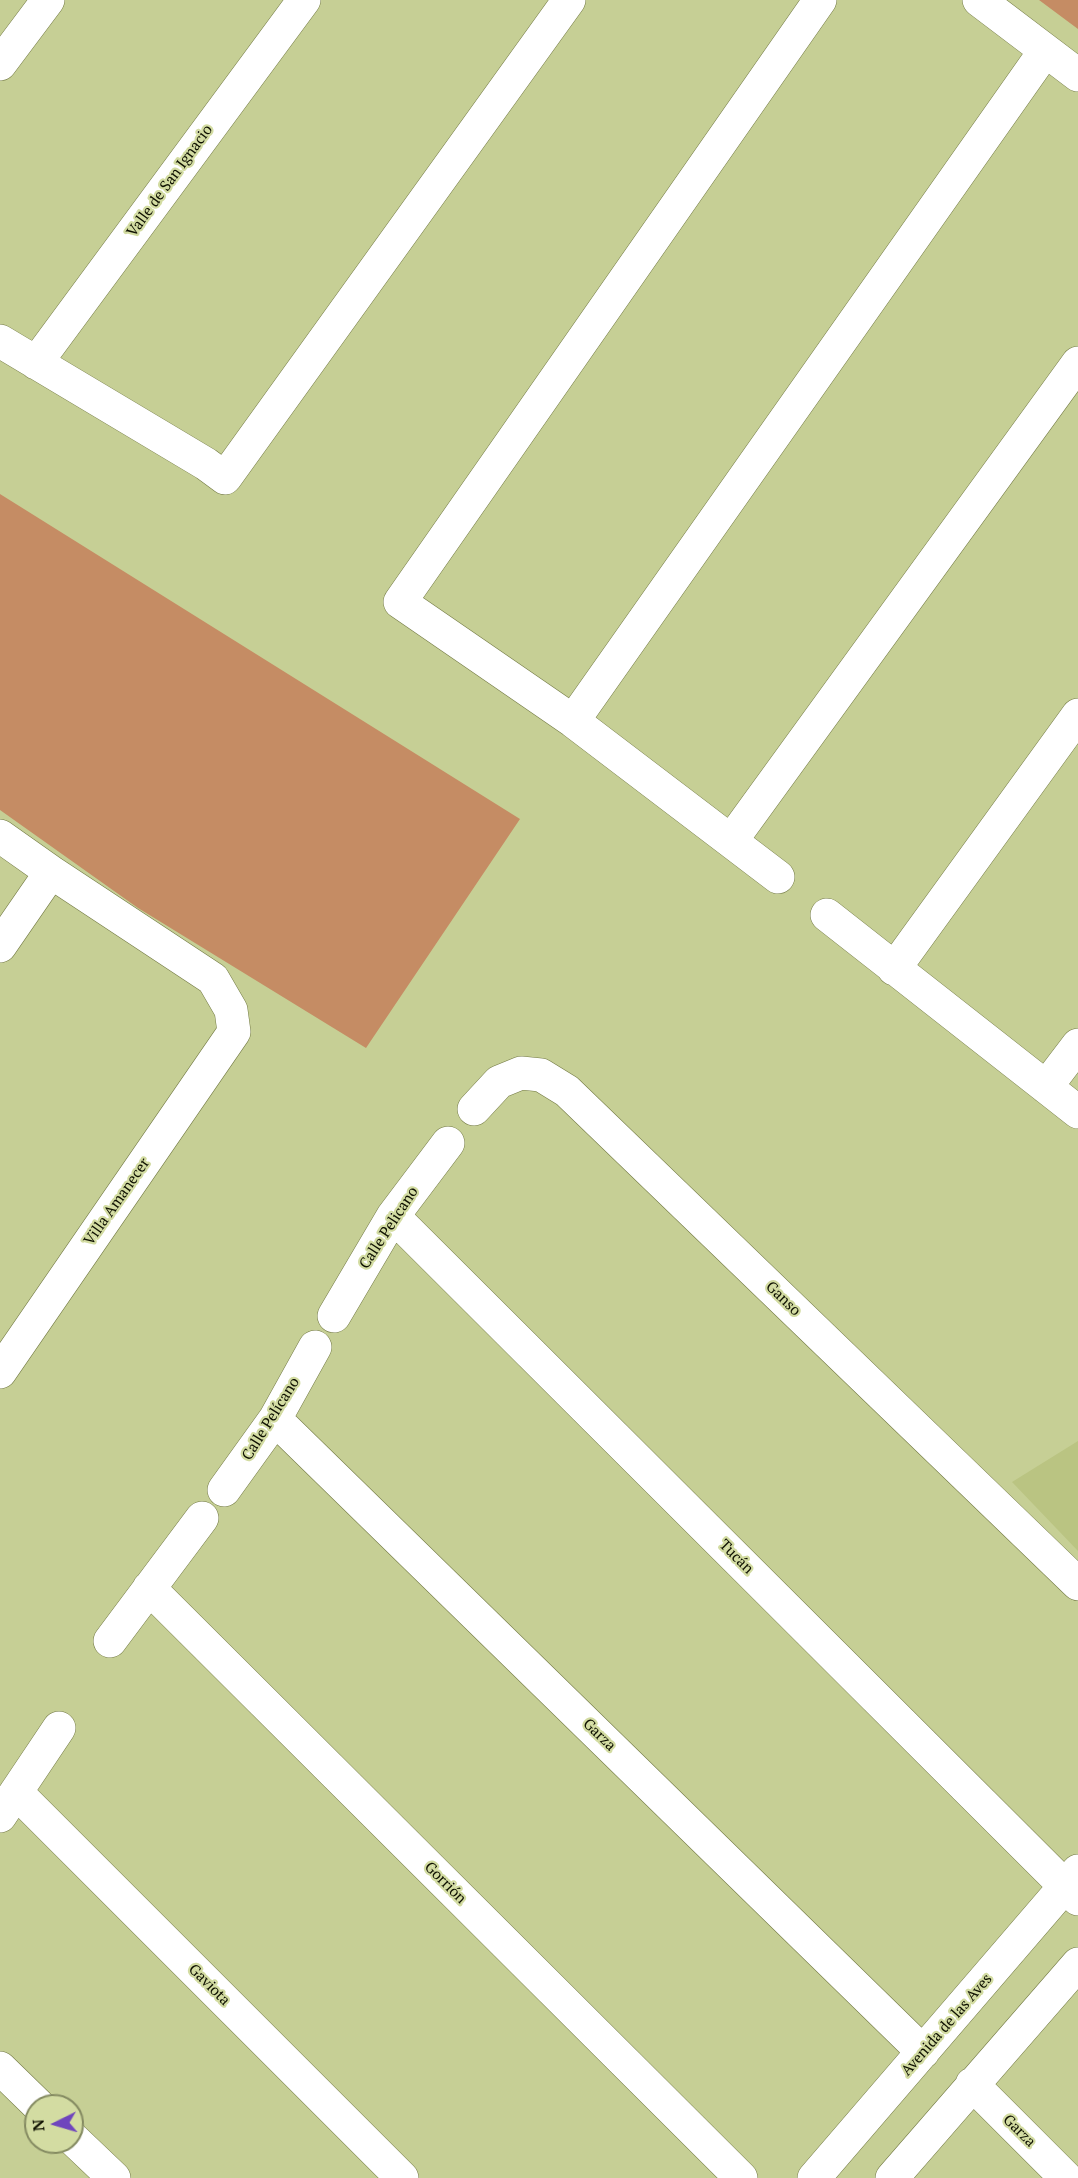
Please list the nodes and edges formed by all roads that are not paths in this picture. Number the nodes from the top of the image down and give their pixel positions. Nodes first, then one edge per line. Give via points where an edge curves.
1 (48, 0) edge
2 (304, 0) edge
3 (568, 0) edge
4 (820, 0) edge
5 (979, 0) edge
6 (1045, 51) junction
7 (0, 64) edge
8 (1078, 75) edge
9 (0, 341) edge
10 (36, 363) junction
11 (1078, 363) edge
12 (1078, 715) edge
13 (573, 721) junction
14 (0, 836) edge
15 (731, 841) junction
16 (51, 872) junction
17 (778, 877) dead end
18 (826, 915) dead end
19 (0, 946) edge
20 (894, 969) junction
21 (1078, 1045) edge
22 (1046, 1087) junction
23 (474, 1109) dead end
24 (1078, 1112) edge
25 (448, 1143) dead end
26 (393, 1216) junction
27 (334, 1316) dead end
28 (315, 1347) dead end
29 (0, 1372) edge
30 (274, 1419) junction
31 (224, 1490) dead end
32 (202, 1518) dead end
33 (1078, 1584) edge
34 (149, 1587) junction
35 (110, 1641) dead end
36 (59, 1728) dead end
37 (8, 1804) edge
38 (1074, 1885) edge
39 (1078, 1964) edge
40 (923, 2052) junction
41 (0, 2068) edge
42 (972, 2084) junction
43 (27, 2094) edge
44 (84, 2149) edge
45 (114, 2178) edge
46 (402, 2178) edge
47 (741, 2178) edge
48 (814, 2178) edge
49 (892, 2178) edge
50 (1066, 2178) edge

1 - 7 street
2 - 10 street, Valle de San Ignacio
3 - 10 street via 225,478
4 - 13 street via 400,602
5 - 6 street
6 - 8 street
6 - 13 street
9 - 10 street
11 - 15 street
12 - 20 street
13 - 15 street
14 - 16 street
15 - 17 street
16 - 19 street
16 - 29 street, Villa Amanecer via 213,979 231,1010 234,1032
18 - 20 street
20 - 22 street
21 - 22 street
22 - 24 street
23 - 33 street, Ganso via 499,1082 521,1073 541,1076 567,1091
25 - 26 street, Calle Pelicano
26 - 27 street, Calle Pelicano
26 - 38 street, Tucán
28 - 30 street, Calle Pelícano
30 - 31 street, Calle Pelícano
30 - 40 street, Garza
32 - 34 street
34 - 35 street
34 - 47 street, Gorrión
36 - 37 street
37 - 46 street, Gaviota
38 - 40 street, Avenida de las Aves
39 - 42 street
40 - 48 street, Avenida de las Aves
41 - 43 street
42 - 49 street
42 - 50 street, Garza
44 - 45 street

